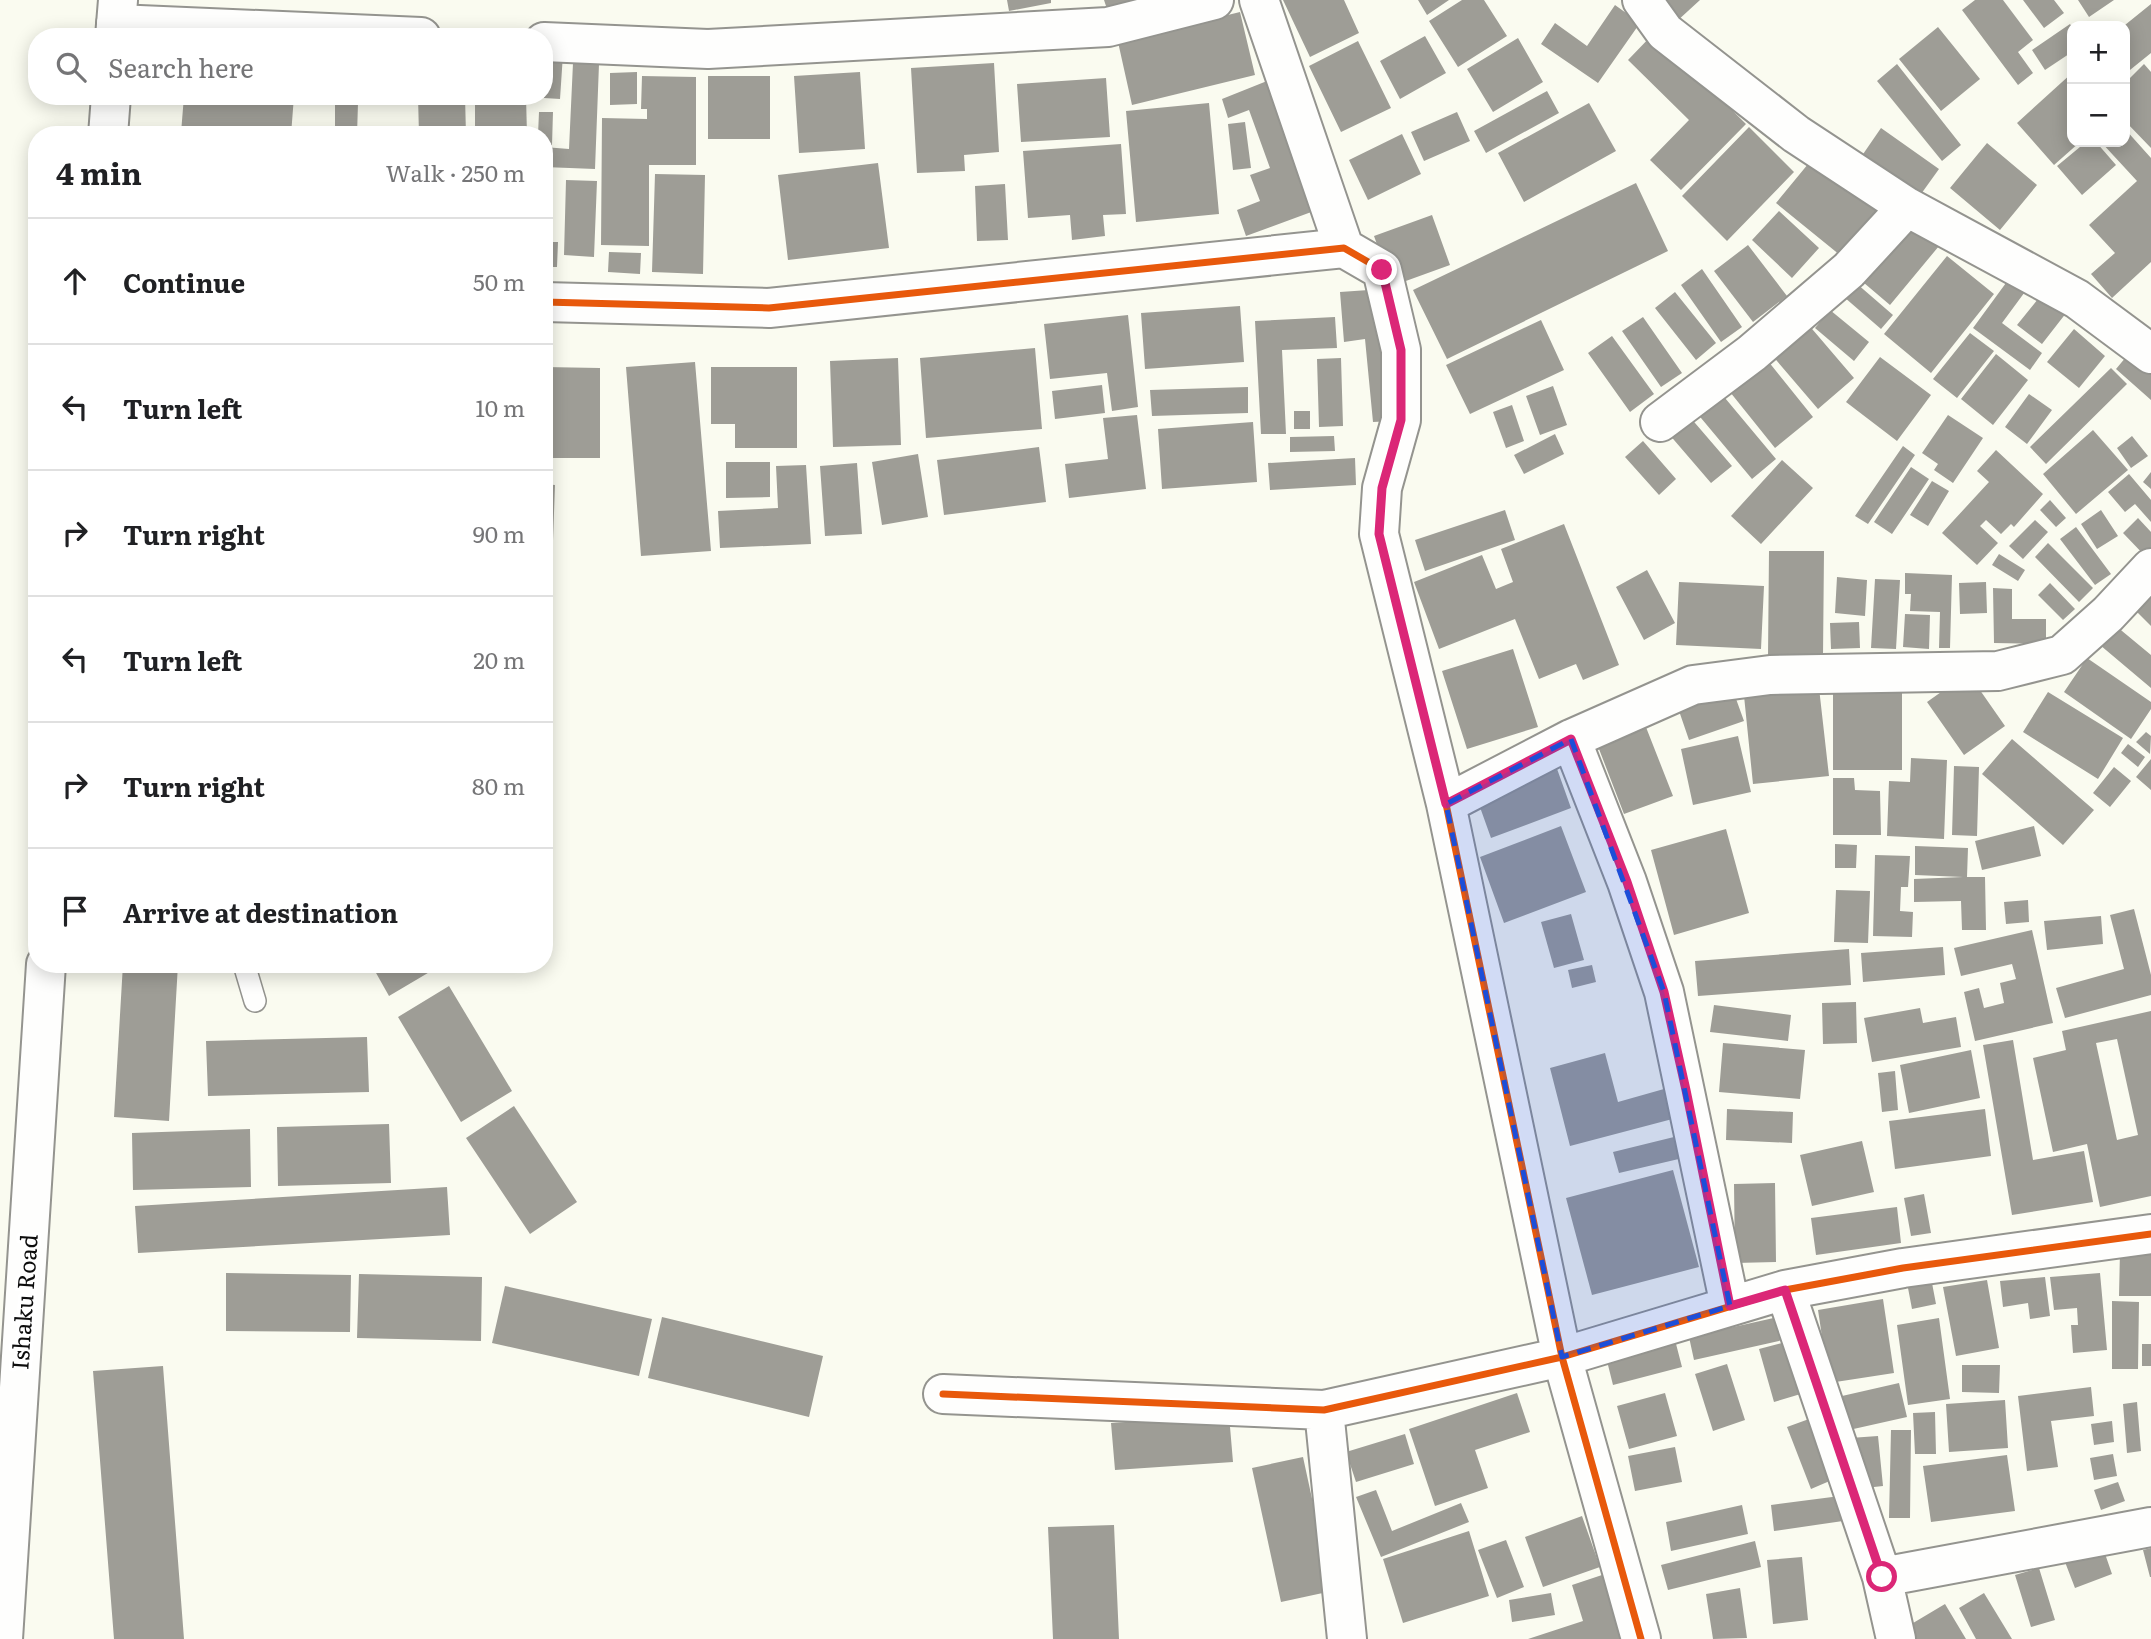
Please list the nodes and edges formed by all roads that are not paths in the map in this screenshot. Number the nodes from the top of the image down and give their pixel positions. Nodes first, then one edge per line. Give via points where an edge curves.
1 (1214, 0) edge
2 (1259, 0) edge
3 (1642, 0) edge
4 (117, 20) edge
5 (260, 28) edge
6 (553, 42) edge
7 (110, 105) edge
8 (109, 126) edge
9 (1907, 207) junction
10 (1344, 248) junction
11 (553, 302) edge
12 (2151, 354) edge
13 (1660, 422) dead end
14 (2151, 568) edge
15 (1571, 739) junction
16 (1446, 804) junction
17 (45, 973) edge
18 (247, 973) edge
19 (255, 1001) dead end
20 (2151, 1234) edge
21 (1785, 1290) junction
22 (1730, 1306) junction
23 (1562, 1357) junction
24 (943, 1394) dead end
25 (1324, 1410) junction
26 (2151, 1527) edge
27 (1882, 1577) junction
28 (3, 1639) edge
29 (1348, 1639) edge
30 (1641, 1639) edge
31 (1896, 1639) edge

1 - 6 street via 1108,27 708,49
2 - 10 street
3 - 9 street via 1665,32 1796,134
4 - 5 street
7 - 8 street
9 - 12 street via 2077,299
9 - 13 street via 1849,270 1752,353
10 - 11 street via 769,309
10 - 16 street via 1382,270 1401,350 1401,420 1382,488 1379,534
14 - 15 street via 2062,655 1998,671 1770,675 1693,685
15 - 16 street
15 - 22 street via 1664,992
16 - 23 street
17 - 28 street, Ishaku Road
18 - 19 lane
20 - 21 street via 1903,1268
21 - 22 street
21 - 27 street
22 - 23 street
23 - 25 street
23 - 30 street
24 - 25 street
25 - 29 street
26 - 27 street
27 - 31 street

